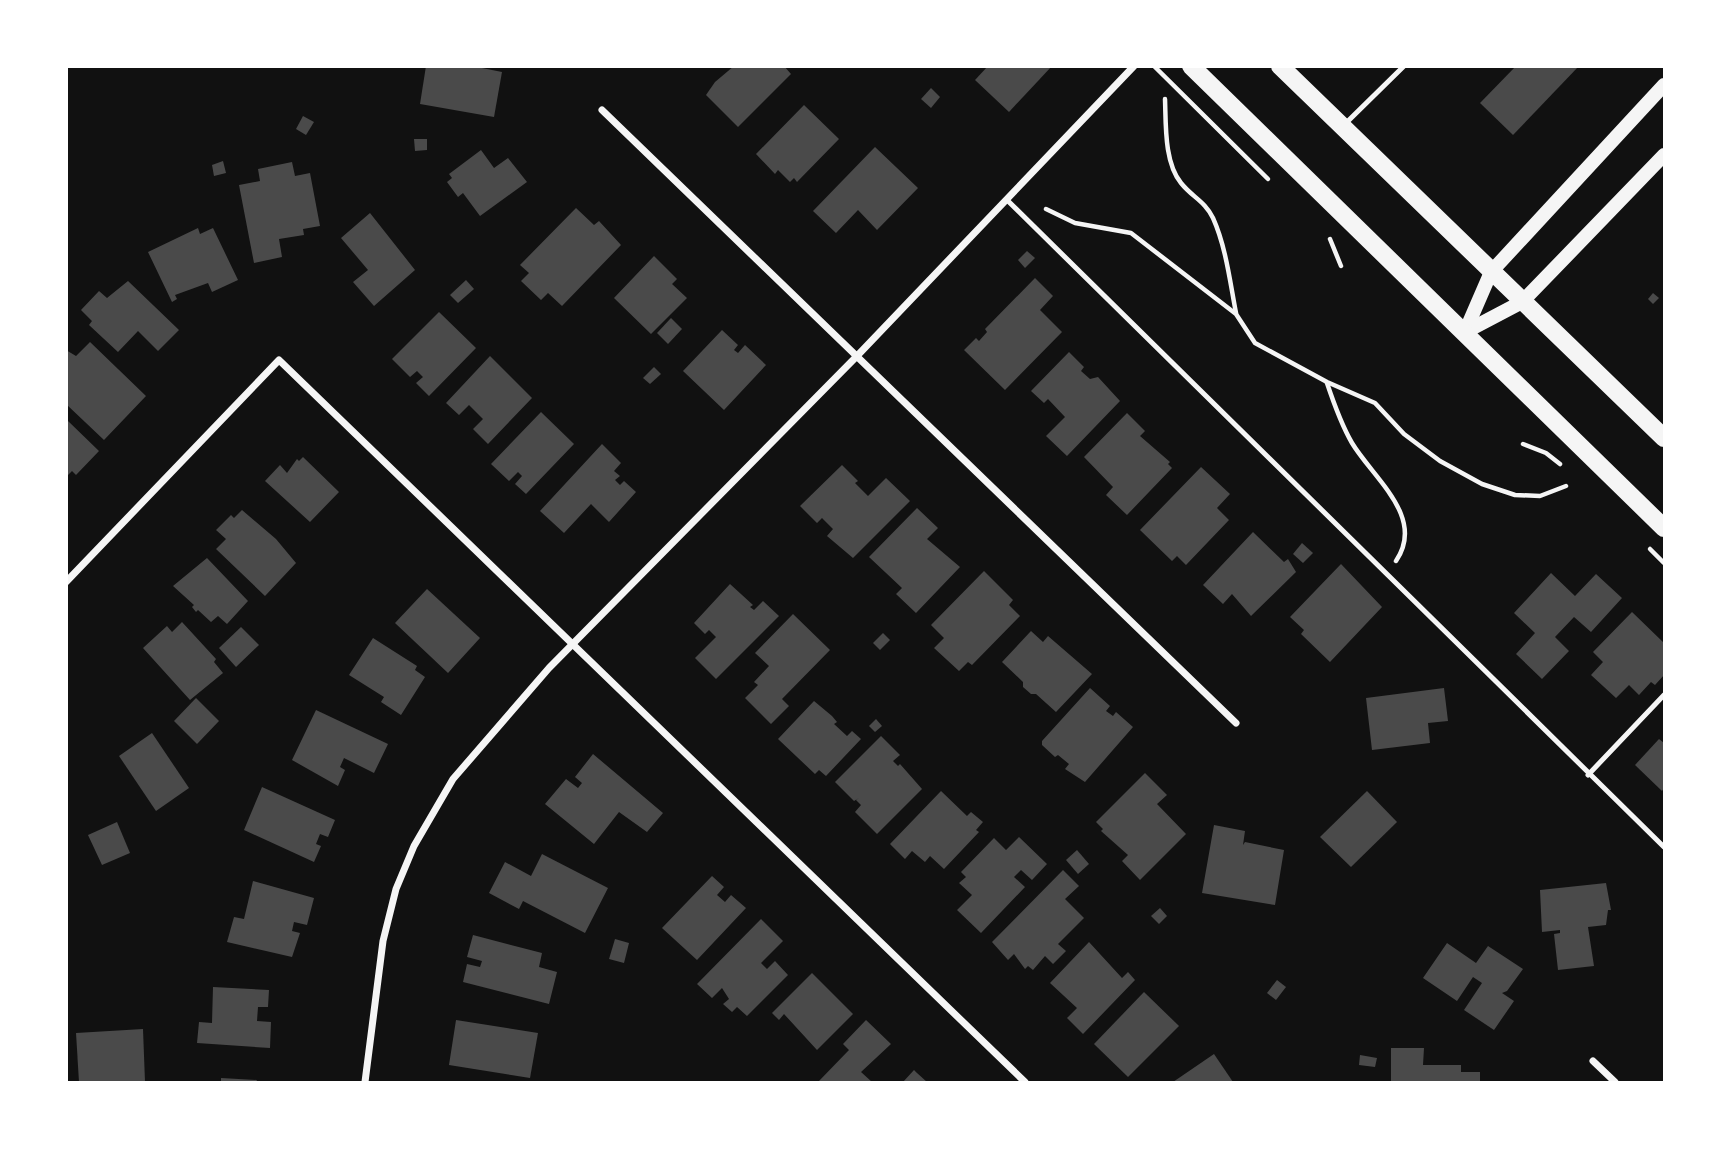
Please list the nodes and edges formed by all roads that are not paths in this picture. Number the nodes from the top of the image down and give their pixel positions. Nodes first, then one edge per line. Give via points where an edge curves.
1 (1134, 66) edge
2 (1191, 66) edge
3 (1280, 66) edge
4 (1404, 66) edge
5 (1664, 85) edge
6 (602, 110) dead end
7 (1342, 127) junction
8 (1664, 155) edge
9 (1007, 200) junction
10 (1491, 272) junction
11 (1522, 302) junction
12 (1465, 332) junction
13 (857, 356) junction
14 (1664, 438) edge
15 (1664, 528) edge
16 (66, 582) edge
17 (572, 645) junction
18 (1664, 695) edge
19 (1236, 723) dead end
20 (1588, 775) junction
21 (1664, 848) edge
22 (1593, 1061) dead end
23 (365, 1083) edge
24 (1025, 1083) edge
25 (1615, 1083) edge

1 - 9 street
2 - 12 main road
3 - 7 main road
4 - 7 lane
5 - 10 main road
6 - 13 street
7 - 10 main road
8 - 11 main road
9 - 13 street
9 - 20 lane
10 - 11 main road
10 - 12 main road
11 - 12 main road
11 - 14 main road
12 - 15 main road
13 - 17 street
13 - 19 street
16 - 17 street via 279,360
17 - 23 street via 453,779 414,846 396,889 383,941
17 - 24 street
18 - 20 lane
20 - 21 lane
22 - 25 street

